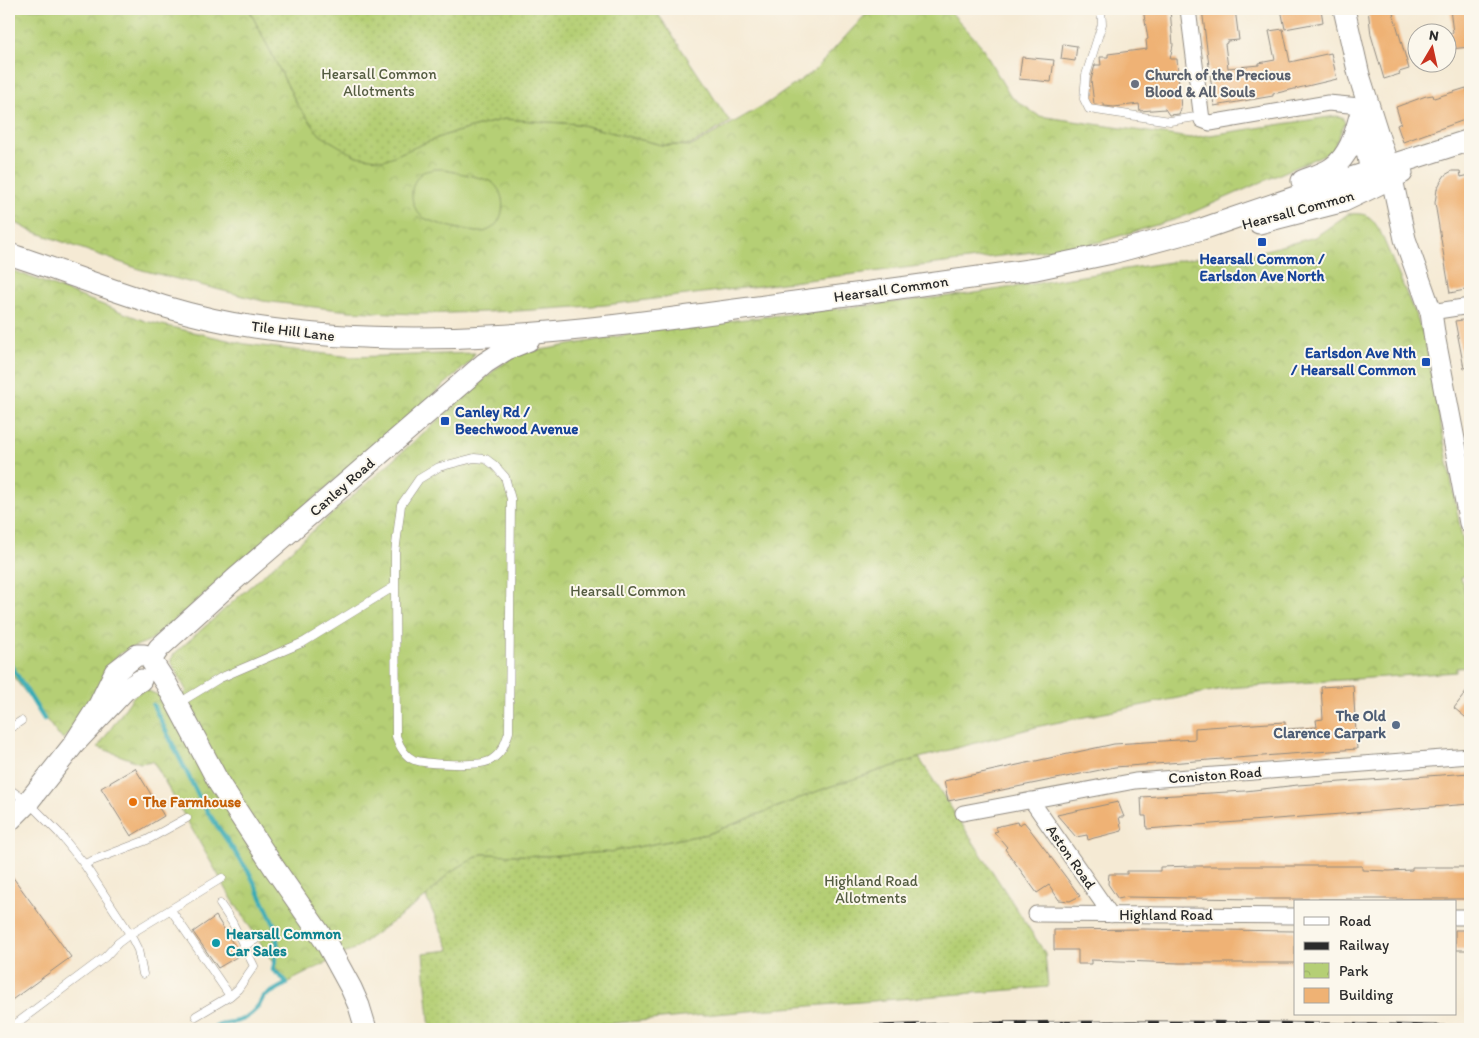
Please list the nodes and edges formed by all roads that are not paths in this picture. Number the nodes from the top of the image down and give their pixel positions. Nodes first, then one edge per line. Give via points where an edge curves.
1 (1101, 9) edge
2 (1188, 9) edge
3 (1344, 9) edge
4 (1359, 75) junction
5 (1360, 111) junction
6 (1202, 118) junction
7 (1470, 140) edge
8 (1382, 176) junction
9 (1230, 220) junction
10 (1202, 229) junction
11 (9, 244) edge
12 (9, 254) edge
13 (49, 267) junction
14 (1470, 306) edge
15 (1431, 312) junction
16 (546, 333) junction
17 (1465, 467) edge
18 (1470, 523) edge
19 (395, 586) junction
20 (148, 671) junction
21 (177, 704) junction
22 (21, 720) dead end
23 (9, 729) edge
24 (74, 744) junction
25 (1470, 756) edge
26 (9, 789) edge
27 (1031, 800) junction
28 (28, 802) junction
29 (963, 814) dead end
30 (187, 818) dead end
31 (9, 821) edge
32 (84, 864) junction
33 (222, 878) dead end
34 (220, 904) dead end
35 (171, 910) junction
36 (1036, 914) dead end
37 (1111, 915) junction
38 (1294, 916) edge
39 (1456, 917) edge
40 (1470, 917) edge
41 (130, 934) junction
42 (255, 940) dead end
43 (244, 946) junction
44 (143, 974) dead end
45 (230, 996) junction
46 (196, 1016) dead end
47 (9, 1029) edge
48 (366, 1029) edge

1 - 6 lane via 1102,24 1086,75 1084,99 1089,109 1170,121
2 - 6 street
3 - 4 main road
4 - 5 main road
4 - 8 main road
5 - 6 street via 1328,104 1210,123
5 - 8 main road
5 - 9 main road via 1350,146 1344,157 1331,168 1243,208
7 - 8 main road
8 - 9 main road, Hearsall Common
8 - 10 main road, Hearsall Common via 1344,201 1246,227
8 - 15 main road
9 - 10 main road, Hearsall Common
10 - 16 main road, Hearsall Common via 1112,254 1036,269 696,316
11 - 13 main road, Tile Hill Lane
12 - 13 main road, Tile Hill Lane
13 - 16 main road, Tile Hill Lane via 132,297 201,316 281,331 426,340
14 - 15 street
15 - 17 main road
16 - 20 main road, Canley Road via 507,349 485,363 159,648
17 - 18 main road
19 - 19 lane via 401,505 419,479 439,467 474,458 486,459 494,465 505,477 511,499 509,732 503,750 489,762 446,764 413,760 402,750 396,736
19 - 21 lane via 304,642 220,678
20 - 21 main road
20 - 24 main road, Canley Road via 125,690
20 - 24 main road, Canley Road via 146,656 141,655 135,656 116,672
21 - 48 main road via 220,785 327,944 351,988
22 - 23 lane
24 - 28 main road, Canley Road
25 - 27 street, Coniston Road via 1135,780
26 - 28 lane
27 - 29 street, Coniston Road
27 - 37 street, Aston Road
28 - 31 main road, Canley Road
28 - 32 lane
30 - 32 lane via 147,840
32 - 41 lane
33 - 35 lane
34 - 43 lane
35 - 41 lane
35 - 45 lane
36 - 37 street, Highland Road
37 - 38 street, Highland Road
39 - 40 street
41 - 44 lane via 138,950
41 - 47 lane via 105,957
42 - 43 lane
43 - 45 lane via 254,966
45 - 46 lane

